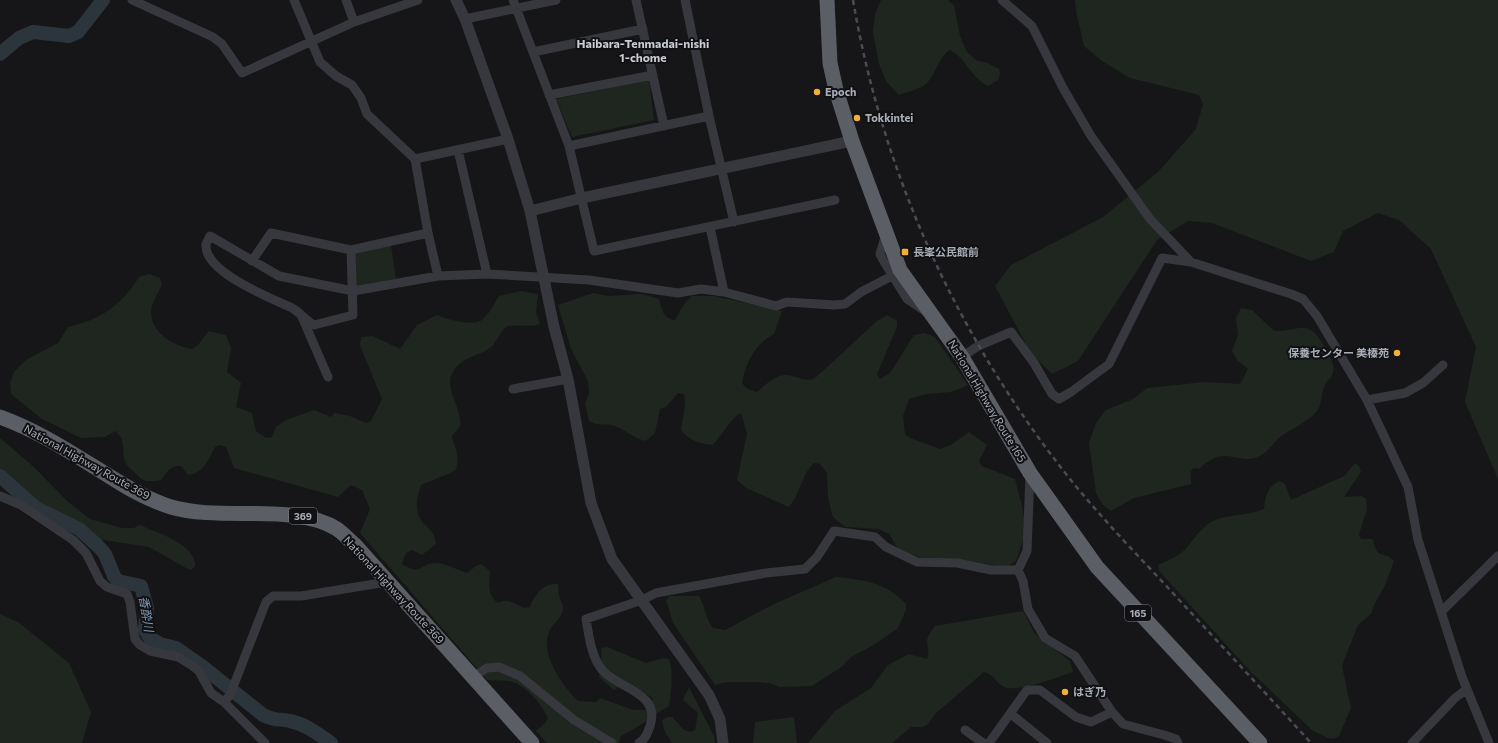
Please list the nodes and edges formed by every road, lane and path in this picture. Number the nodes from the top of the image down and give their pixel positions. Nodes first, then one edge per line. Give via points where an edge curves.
1 (132, 0) edge
2 (294, 0) edge
3 (346, 0) edge
4 (418, 0) edge
5 (456, 0) edge
6 (556, 0) edge
7 (636, 0) edge
8 (686, 0) edge
9 (827, 0) edge
10 (1002, 0) edge
11 (401, 2) edge
12 (514, 4) edge
13 (465, 19) junction
14 (354, 22) junction
15 (643, 29) junction
16 (310, 41) junction
17 (533, 52) junction
18 (653, 75) junction
19 (549, 95) junction
20 (709, 116) junction
21 (664, 126) junction
22 (508, 139) junction
23 (852, 141) junction
24 (569, 146) junction
25 (458, 150) junction
26 (414, 159) junction
27 (722, 168) junction
28 (582, 198) junction
29 (835, 200) dead end
30 (530, 211) junction
31 (734, 222) junction
32 (710, 227) junction
33 (428, 232) junction
34 (886, 232) junction
35 (351, 250) junction
36 (252, 261) junction
37 (1191, 262) junction
38 (487, 274) junction
39 (438, 276) junction
40 (892, 276) junction
41 (544, 278) junction
42 (353, 291) junction
43 (724, 292) junction
44 (931, 314) junction
45 (302, 317) junction
46 (962, 357) junction
47 (1443, 365) dead end
48 (328, 377) dead end
49 (568, 379) junction
50 (513, 389) dead end
51 (1367, 400) junction
52 (1, 418) edge
53 (1030, 473) junction
54 (0, 496) edge
55 (1498, 556) edge
56 (1018, 570) junction
57 (387, 582) junction
58 (642, 600) junction
59 (1441, 612) junction
60 (473, 677) junction
61 (1467, 689) junction
62 (227, 698) junction
63 (1112, 712) junction
64 (1011, 714) junction
65 (965, 730) dead end
66 (265, 743) edge
67 (532, 743) edge
68 (612, 743) edge
69 (639, 743) edge
70 (723, 743) edge
71 (983, 743) edge
72 (989, 743) edge
73 (1047, 743) edge
74 (1178, 743) edge
75 (1260, 743) edge
76 (1412, 743) edge
77 (1489, 743) edge

1 - 16 street via 214,38 222,44 242,73
2 - 16 street
3 - 14 street
4 - 11 street
5 - 13 street
6 - 12 street
7 - 15 street
8 - 20 street
9 - 23 highway, National Highway Route 165 / 165 via 830,63
10 - 37 street via 1032,26 1090,136 1150,219
11 - 14 street
12 - 13 street
12 - 17 street
13 - 22 street
14 - 16 street
15 - 17 street
15 - 18 street
16 - 26 street via 320,62 336,76 352,85 361,98 367,114
17 - 19 street
18 - 19 street
18 - 21 street
19 - 24 street
20 - 21 street
20 - 27 street
21 - 24 street
22 - 25 street
22 - 30 street
23 - 27 street
23 - 34 highway, National Highway Route 165 / 165
24 - 28 street
25 - 26 street
25 - 38 street
26 - 33 street
27 - 28 street
27 - 31 street
28 - 30 street
28 - 32 street via 594,251
29 - 31 street
30 - 41 street
31 - 32 street
32 - 43 street
33 - 35 street
33 - 39 street
34 - 40 street via 880,254
34 - 44 highway, National Highway Route 165 / 165 via 900,270
35 - 36 street via 271,233
35 - 42 street
36 - 42 street via 279,276
36 - 45 street via 210,236 206,244 209,256 216,266 262,296 293,309
37 - 46 street via 1162,258 1109,364 1059,399 1052,394 1034,363 1011,332 978,346
37 - 51 street via 1303,299 1317,316
38 - 39 street
38 - 41 street
39 - 42 street
40 - 43 street via 861,292 845,304 787,302 776,306
40 - 44 street via 907,299 922,311
41 - 43 street via 589,280 678,293 701,289
41 - 49 street
42 - 45 street via 353,315 314,324
44 - 46 highway, National Highway Route 165 / 165
45 - 48 street
46 - 53 highway, National Highway Route 165 / 165
47 - 51 street via 1423,383 1405,393
49 - 50 street
49 - 58 street via 591,503 612,559
51 - 59 street via 1408,487 1418,540
52 - 57 highway, National Highway Route 369 / 369 via 25,427 138,493 170,507 198,513 301,516 321,521 337,529 355,545
53 - 56 street via 1027,551
53 - 75 highway, National Highway Route 165 / 165 via 1097,567
54 - 62 street via 21,505 73,540 86,553 100,581 107,587 127,594 135,639 140,645 150,651 191,664 200,670 211,693
55 - 59 street
56 - 58 street via 991,570 957,563 917,562 886,547 875,537 834,531 817,557 805,569 766,573 656,593
56 - 63 street via 1023,581 1028,609 1045,638 1075,656
57 - 60 highway, National Highway Route 369 / 369
57 - 62 street via 301,596 273,596 266,602
58 - 69 street via 586,619 593,655 603,670 613,679 646,698 651,706 651,721 646,738
58 - 70 street via 709,695 720,719
59 - 61 street
60 - 67 highway, National Highway Route 369 / 369
60 - 68 street via 487,668 499,666 520,676 574,720
61 - 76 street
61 - 77 street
62 - 66 street
63 - 64 street via 1091,722 1076,717 1040,690 1027,690
63 - 74 street via 1123,724 1176,739
64 - 72 street
64 - 73 street
65 - 71 street

